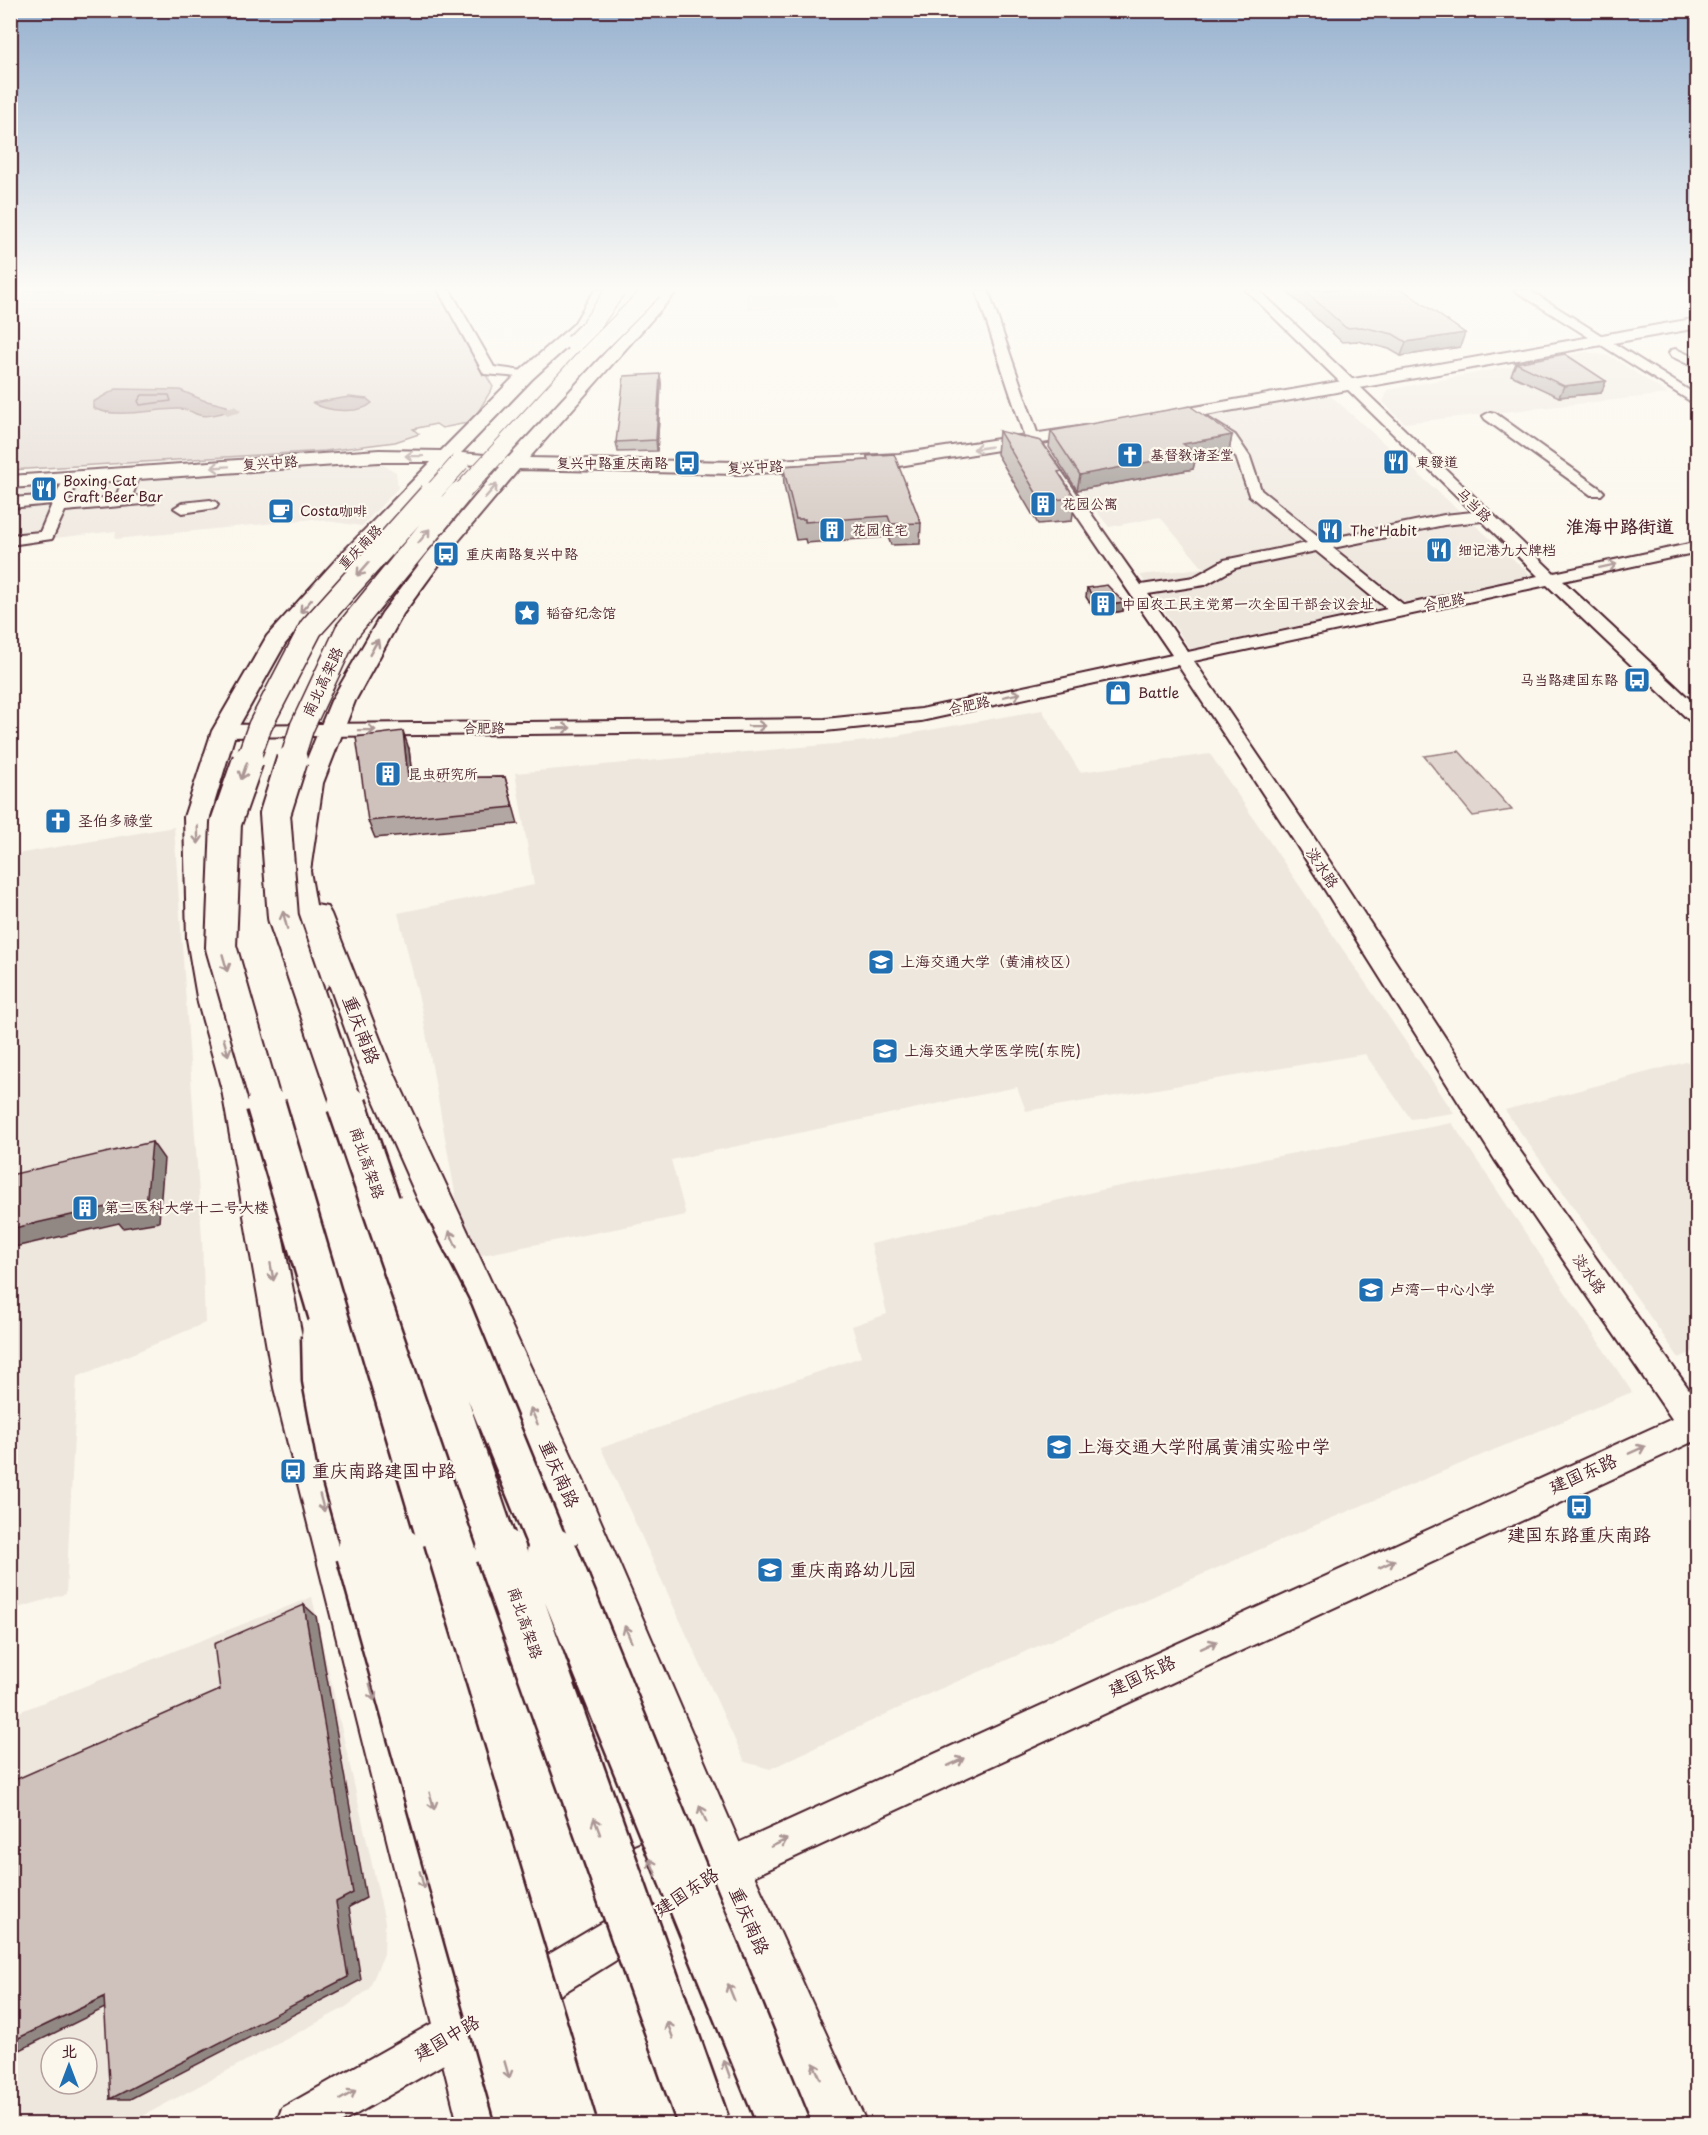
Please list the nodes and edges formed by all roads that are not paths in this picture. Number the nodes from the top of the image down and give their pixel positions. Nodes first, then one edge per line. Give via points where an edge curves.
1 (511, 390) edge
2 (526, 390) edge
3 (556, 390) edge
4 (581, 390) edge
5 (1016, 390) edge
6 (1318, 390) edge
7 (1356, 390) edge
8 (1679, 390) edge
9 (1698, 402) edge
10 (1193, 412) junction
11 (1490, 416) dead end
12 (1136, 422) edge
13 (1113, 426) edge
14 (1033, 441) junction
15 (449, 457) junction
16 (514, 463) junction
17 (133, 472) junction
18 (71, 478) junction
19 (19, 482) edge
20 (1596, 492) dead end
21 (148, 500) dead end
22 (122, 501) junction
23 (14, 503) edge
24 (210, 506) dead end
25 (58, 508) junction
26 (182, 508) dead end
27 (1486, 516) junction
28 (10, 518) edge
29 (32, 520) dead end
30 (10, 540) edge
31 (1320, 544) junction
32 (1698, 547) edge
33 (1550, 579) junction
34 (1137, 591) junction
35 (1400, 611) junction
36 (1183, 658) junction
37 (1698, 718) edge
38 (332, 730) junction
39 (224, 731) junction
40 (303, 816) junction
41 (238, 1090) junction
42 (358, 1134) junction
43 (319, 1288) junction
44 (1696, 1425) edge
45 (726, 1868) junction
46 (668, 1904) junction
47 (596, 1950) joint
48 (521, 1995) junction
49 (462, 2030) junction
50 (297, 2124) edge
51 (485, 2124) edge
52 (522, 2124) edge
53 (556, 2124) edge
54 (571, 2124) edge
55 (704, 2124) edge
56 (747, 2124) edge
57 (784, 2124) edge
58 (840, 2124) edge

1 - 15 main road, 重庆南路
2 -> 43 highway, bridge via 311,628 260,726 226,823 221,947
42 -> 3 highway, 南北高架路, bridge via 283,917 275,814 302,727 347,631 455,499
4 - 16 main road, 重庆南路
5 - 14 street, 淡水路
6 - 10 main road
7 - 27 street, 马当路
8 - 9 street
10 - 12 main road
10 - 31 street via 1230,438 1243,458 1254,492
11 - 20 street
13 - 14 main road, 复兴中路
14 -> 16 main road, 复兴中路 via 899,460 737,468
14 - 34 street, 淡水路
15 - 16 main road, 复兴中路
15 -> 17 main road, 复兴中路 via 378,456
15 -> 39 main road, 重庆南路 via 348,558 275,641
38 -> 16 main road, 重庆南路 via 343,701 393,613 436,554
17 - 18 main road, 复兴中路
17 - 22 street
18 - 19 main road, 复兴中路
18 - 25 street
19 - 23 street
21 - 22 street
22 - 25 street
23 - 25 street
23 - 28 street
24 - 26 street
25 - 29 street
25 - 30 street via 45,536
27 - 31 street via 1444,520
27 - 33 street, 马当路
31 - 34 street via 1230,564 1199,581
31 - 35 street
33 -> 32 street, 合肥路
33 - 35 street, 合肥路
33 - 37 street, 马当路
34 - 36 street, 淡水路
35 - 36 street, 合肥路
38 -> 36 street, 合肥路 via 856,723 921,715
36 - 44 street, 淡水路 via 1505,1152
38 - 39 street, 合肥路
38 - 40 main road, 重庆南路 via 310,783
39 -> 41 main road, 重庆南路 via 197,818 200,928 213,1003
45 -> 40 main road, 重庆南路 via 569,1494 373,1062 317,917
46 -> 40 main road, 重庆南路 via 361,1130 312,969 296,871
41 - 48 main road, 重庆南路 via 267,1159
41 -> 49 main road, 重庆南路 via 293,1388
55 -> 42 highway, 南北高架路, bridge via 517,1601
57 -> 42 highway, bridge via 453,1313
43 -> 52 highway, bridge via 322,1380 337,1462
43 - 54 highway, bridge
45 -> 44 street, 建国东路
45 - 46 street, 建国东路
58 -> 45 main road, 重庆南路
46 - 47 street, 建国东路
56 -> 46 main road, 重庆南路
47 - 48 street, 建国中路
48 - 49 street, 建国中路
48 - 53 main road, 重庆南路
50 -> 49 street, 建国中路
49 - 51 main road, 重庆南路

